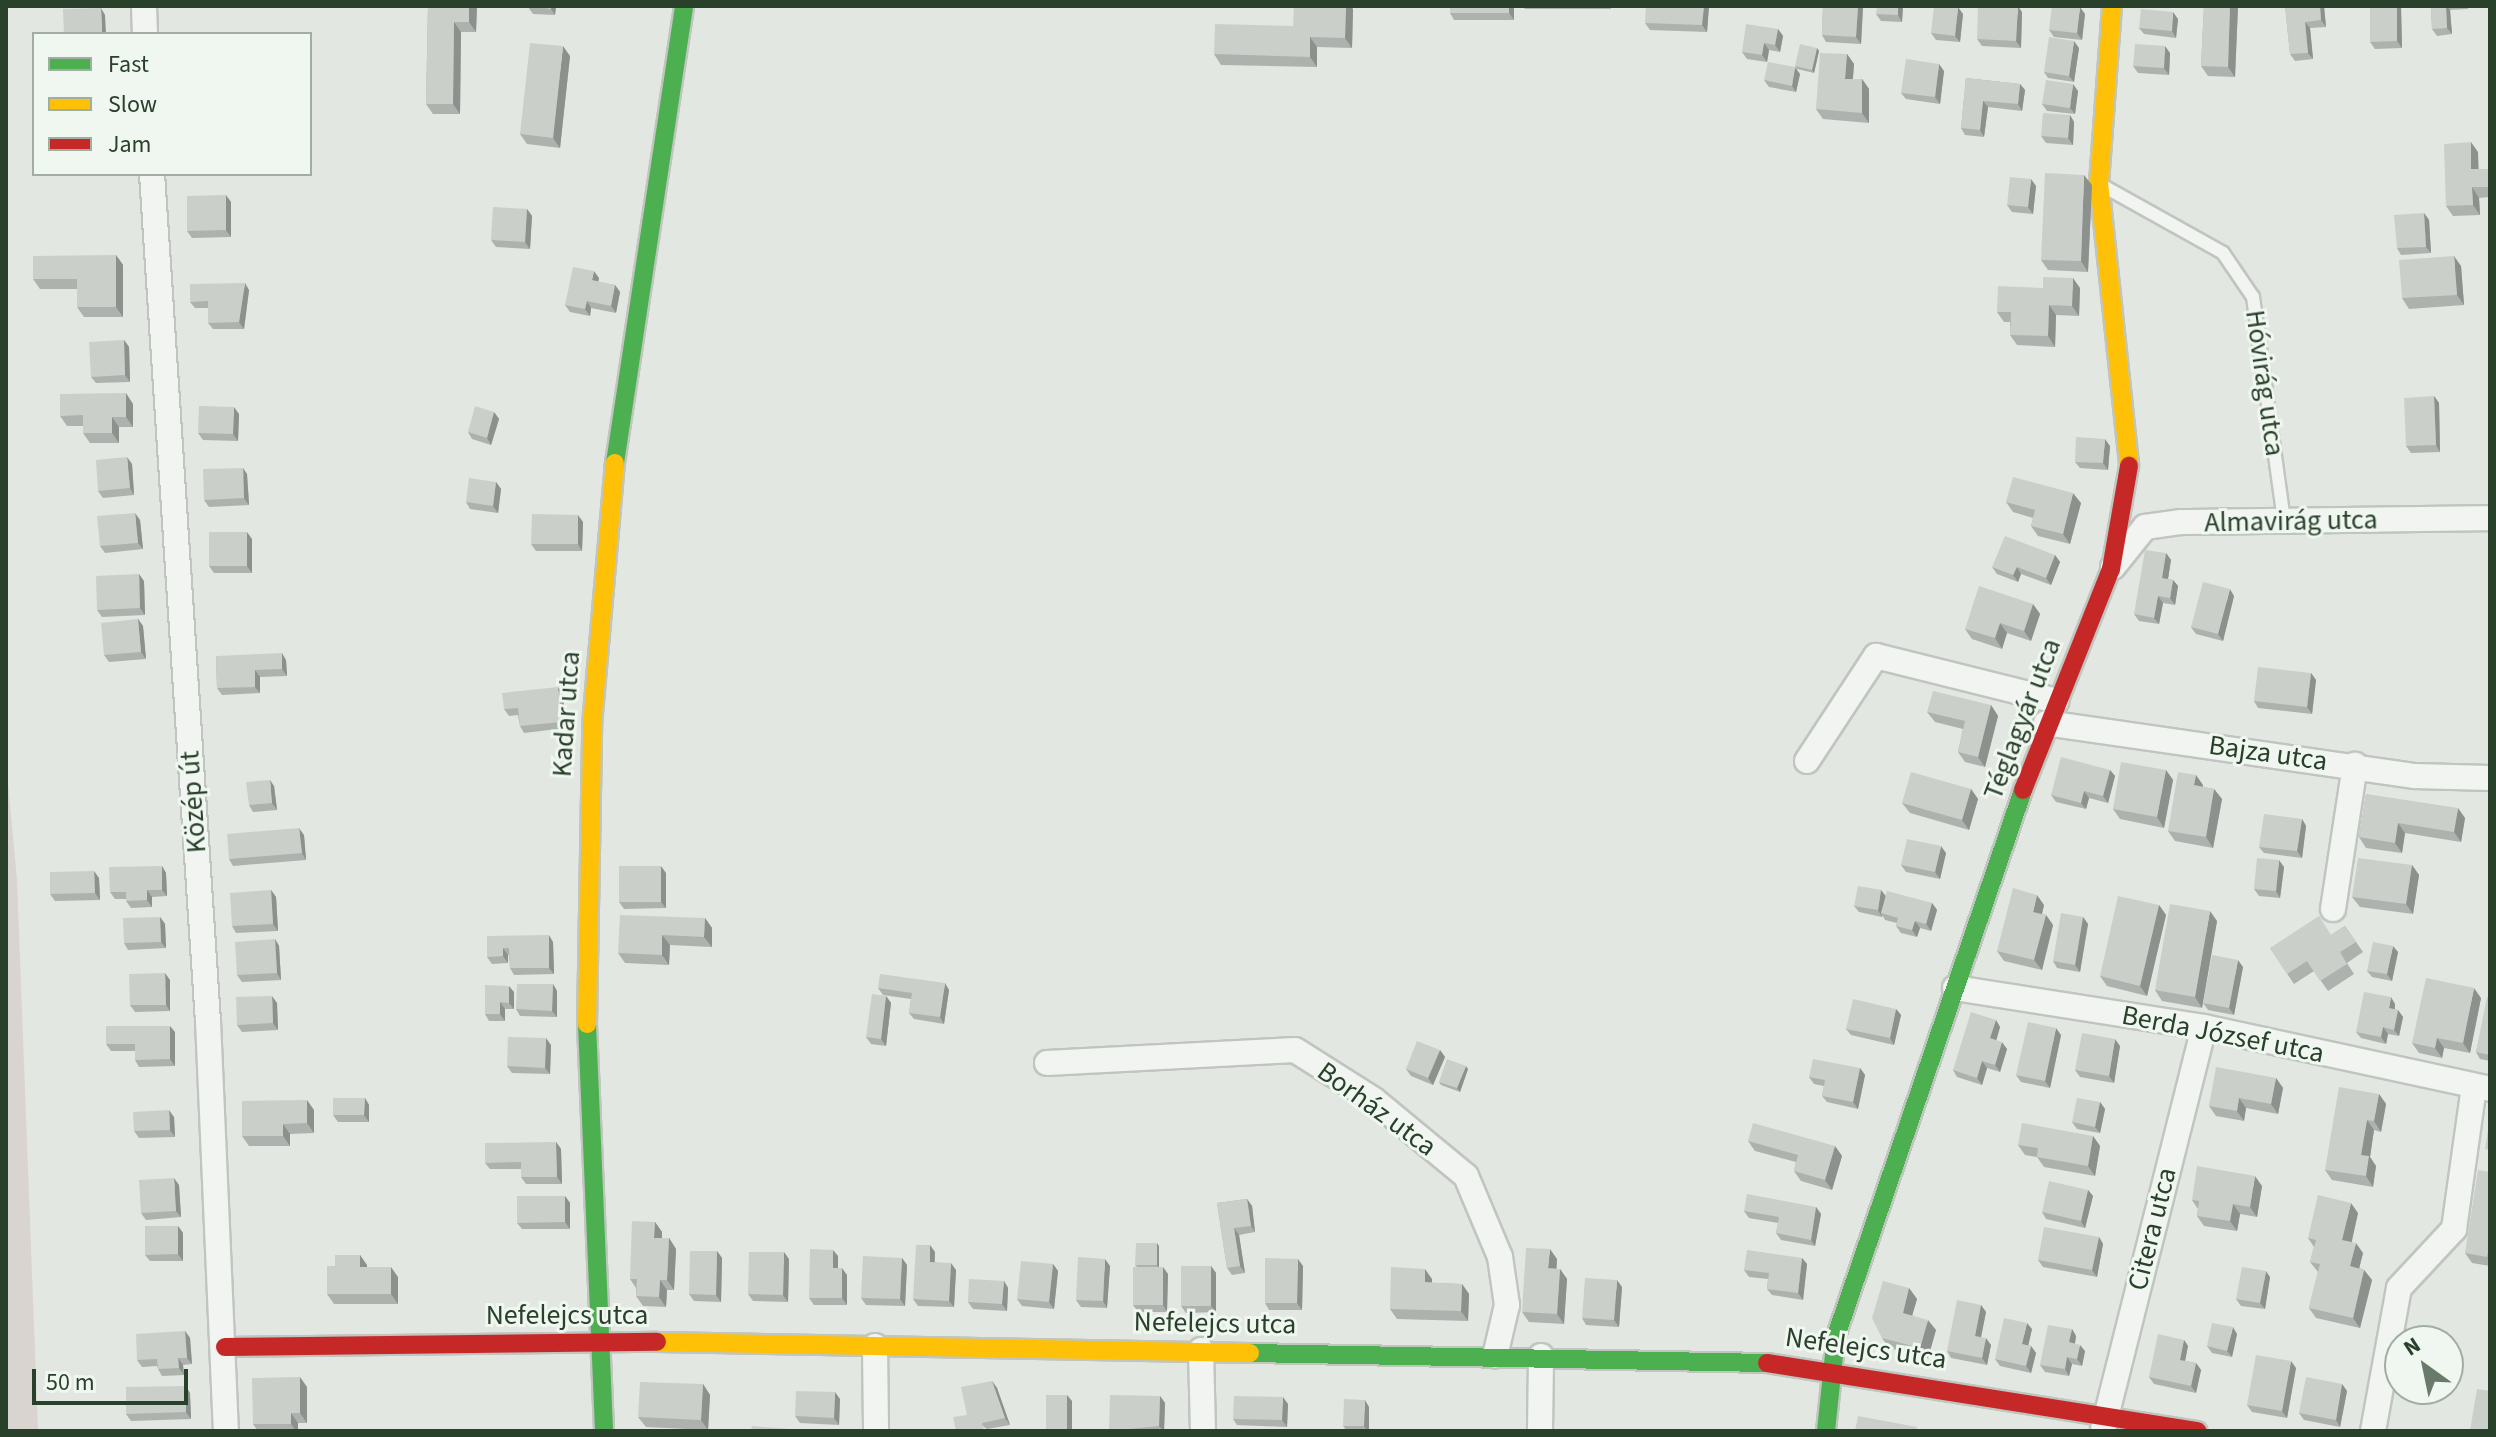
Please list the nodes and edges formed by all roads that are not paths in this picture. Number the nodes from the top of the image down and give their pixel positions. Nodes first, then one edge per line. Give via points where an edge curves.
1 (144, 6) edge
2 (684, 6) edge
3 (2112, 6) edge
4 (145, 32) edge
5 (152, 176) edge
6 (2099, 183) junction
7 (2490, 518) edge
8 (2284, 521) junction
9 (2111, 569) junction
10 (2051, 712) junction
11 (1807, 761) dead end
12 (2355, 765) junction
13 (2490, 778) edge
14 (2333, 909) dead end
15 (1955, 988) junction
16 (2204, 1027) junction
17 (1047, 1063) dead end
18 (2482, 1088) edge
19 (602, 1341) junction
20 (875, 1346) junction
21 (225, 1347) junction
22 (1201, 1350) junction
23 (1495, 1356) junction
24 (1541, 1356) junction
25 (1832, 1369) junction
26 (2104, 1423) edge
27 (226, 1431) edge
28 (604, 1431) edge
29 (876, 1431) edge
30 (1203, 1431) edge
31 (1540, 1431) edge
32 (1826, 1431) edge
33 (2198, 1431) edge
34 (2373, 1431) edge

1 - 4 street
2 - 19 street, Kadar utca via 620,402 592,725 585,978
3 - 6 street, Téglagyár utca
5 - 21 street, Közép út
6 - 8 lane, Hóvirág utca via 2223,253 2253,297
6 - 9 street, Téglagyár utca via 2130,458
7 - 8 street, Almavirág utca
8 - 9 street, Almavirág utca via 2145,527
9 - 10 street, Téglagyár utca
10 - 11 street, Bajza utca via 1876,656
10 - 12 street, Bajza utca
10 - 15 street, Téglagyár utca
12 - 13 street, Bajza utca via 2415,776
12 - 14 street
15 - 16 street, Berda József utca
15 - 25 street, Téglagyár utca via 1836,1336
16 - 18 street, Berda József utca
16 - 26 street, Citera utca
17 - 23 street, Borház utca via 1295,1050 1374,1100 1466,1176 1500,1257 1504,1281 1507,1305
18 - 34 street via 2454,1229 2399,1288
19 - 20 street, Nefelejcs utca
19 - 21 street, Nefelejcs utca
19 - 28 street, Kadar utca
20 - 22 street, Nefelejcs utca
20 - 29 street
21 - 27 street, Közép út
22 - 23 street, Nefelejcs utca
22 - 30 street
23 - 24 street, Nefelejcs utca
24 - 25 street, Nefelejcs utca via 1794,1363
24 - 31 street
25 - 26 street, Nefelejcs utca
25 - 32 street, Téglagyár utca
26 - 33 street, Nefelejcs utca

